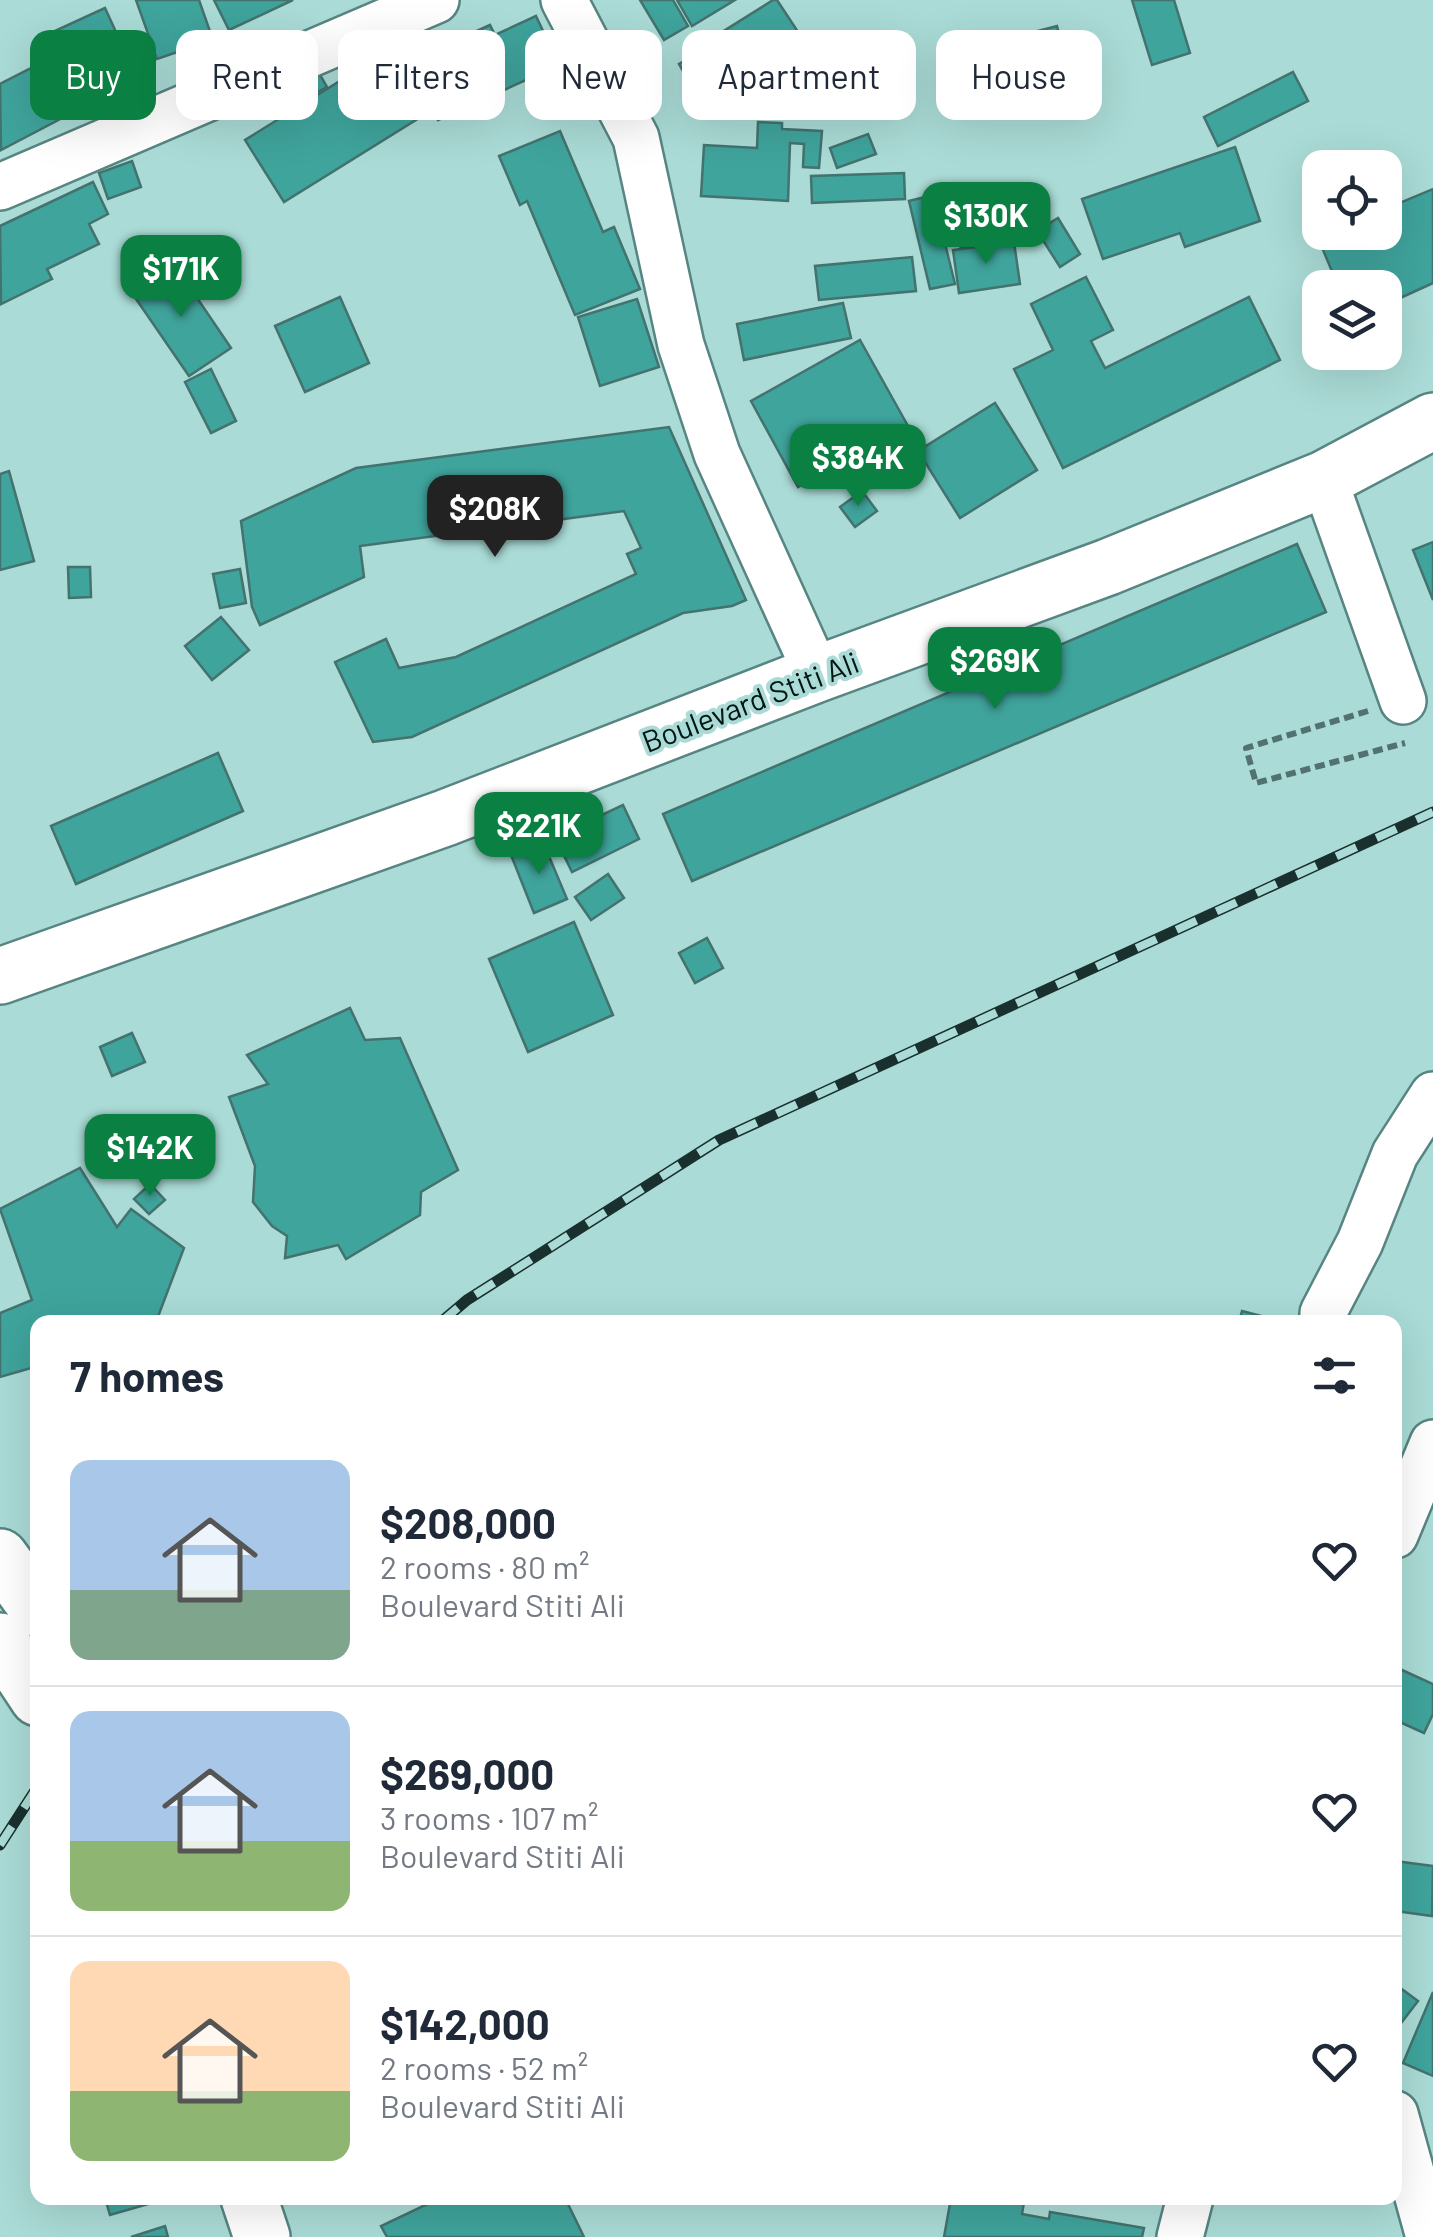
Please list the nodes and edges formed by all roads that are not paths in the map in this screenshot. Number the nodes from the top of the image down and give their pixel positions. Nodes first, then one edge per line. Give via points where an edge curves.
1 (436, 0) edge
2 (564, 0) edge
3 (0, 188) edge
4 (1433, 421) edge
5 (1324, 479) junction
6 (817, 674) junction
7 (1408, 720) road end
8 (58, 956) junction
9 (0, 976) edge
10 (0, 1004) edge
11 (1433, 1095) edge
12 (1323, 1315) edge
13 (1433, 1443) edge
14 (1402, 1518) edge
15 (0, 1556) edge
16 (30, 1599) edge
17 (0, 1641) edge
18 (30, 1686) edge
19 (1402, 2139) edge
20 (251, 2205) edge
21 (282, 2205) edge
22 (1188, 2205) edge
23 (262, 2237) edge
24 (293, 2237) edge
25 (1180, 2237) edge
26 (1429, 2237) edge

1 - 3 street
2 - 6 street via 636,138 681,345 717,454
4 - 5 main road, Boulevard Stiti Ali
5 - 6 main road, Boulevard Stiti Ali
5 - 7 street
6 - 8 main road, Boulevard Stiti Ali via 445,818
8 - 9 main road, Boulevard Stiti Ali
8 - 10 main road
11 - 12 street via 1395,1154
13 - 14 street
15 - 16 main road
17 - 18 main road
19 - 26 street
20 - 23 main road
21 - 24 main road
22 - 25 street

